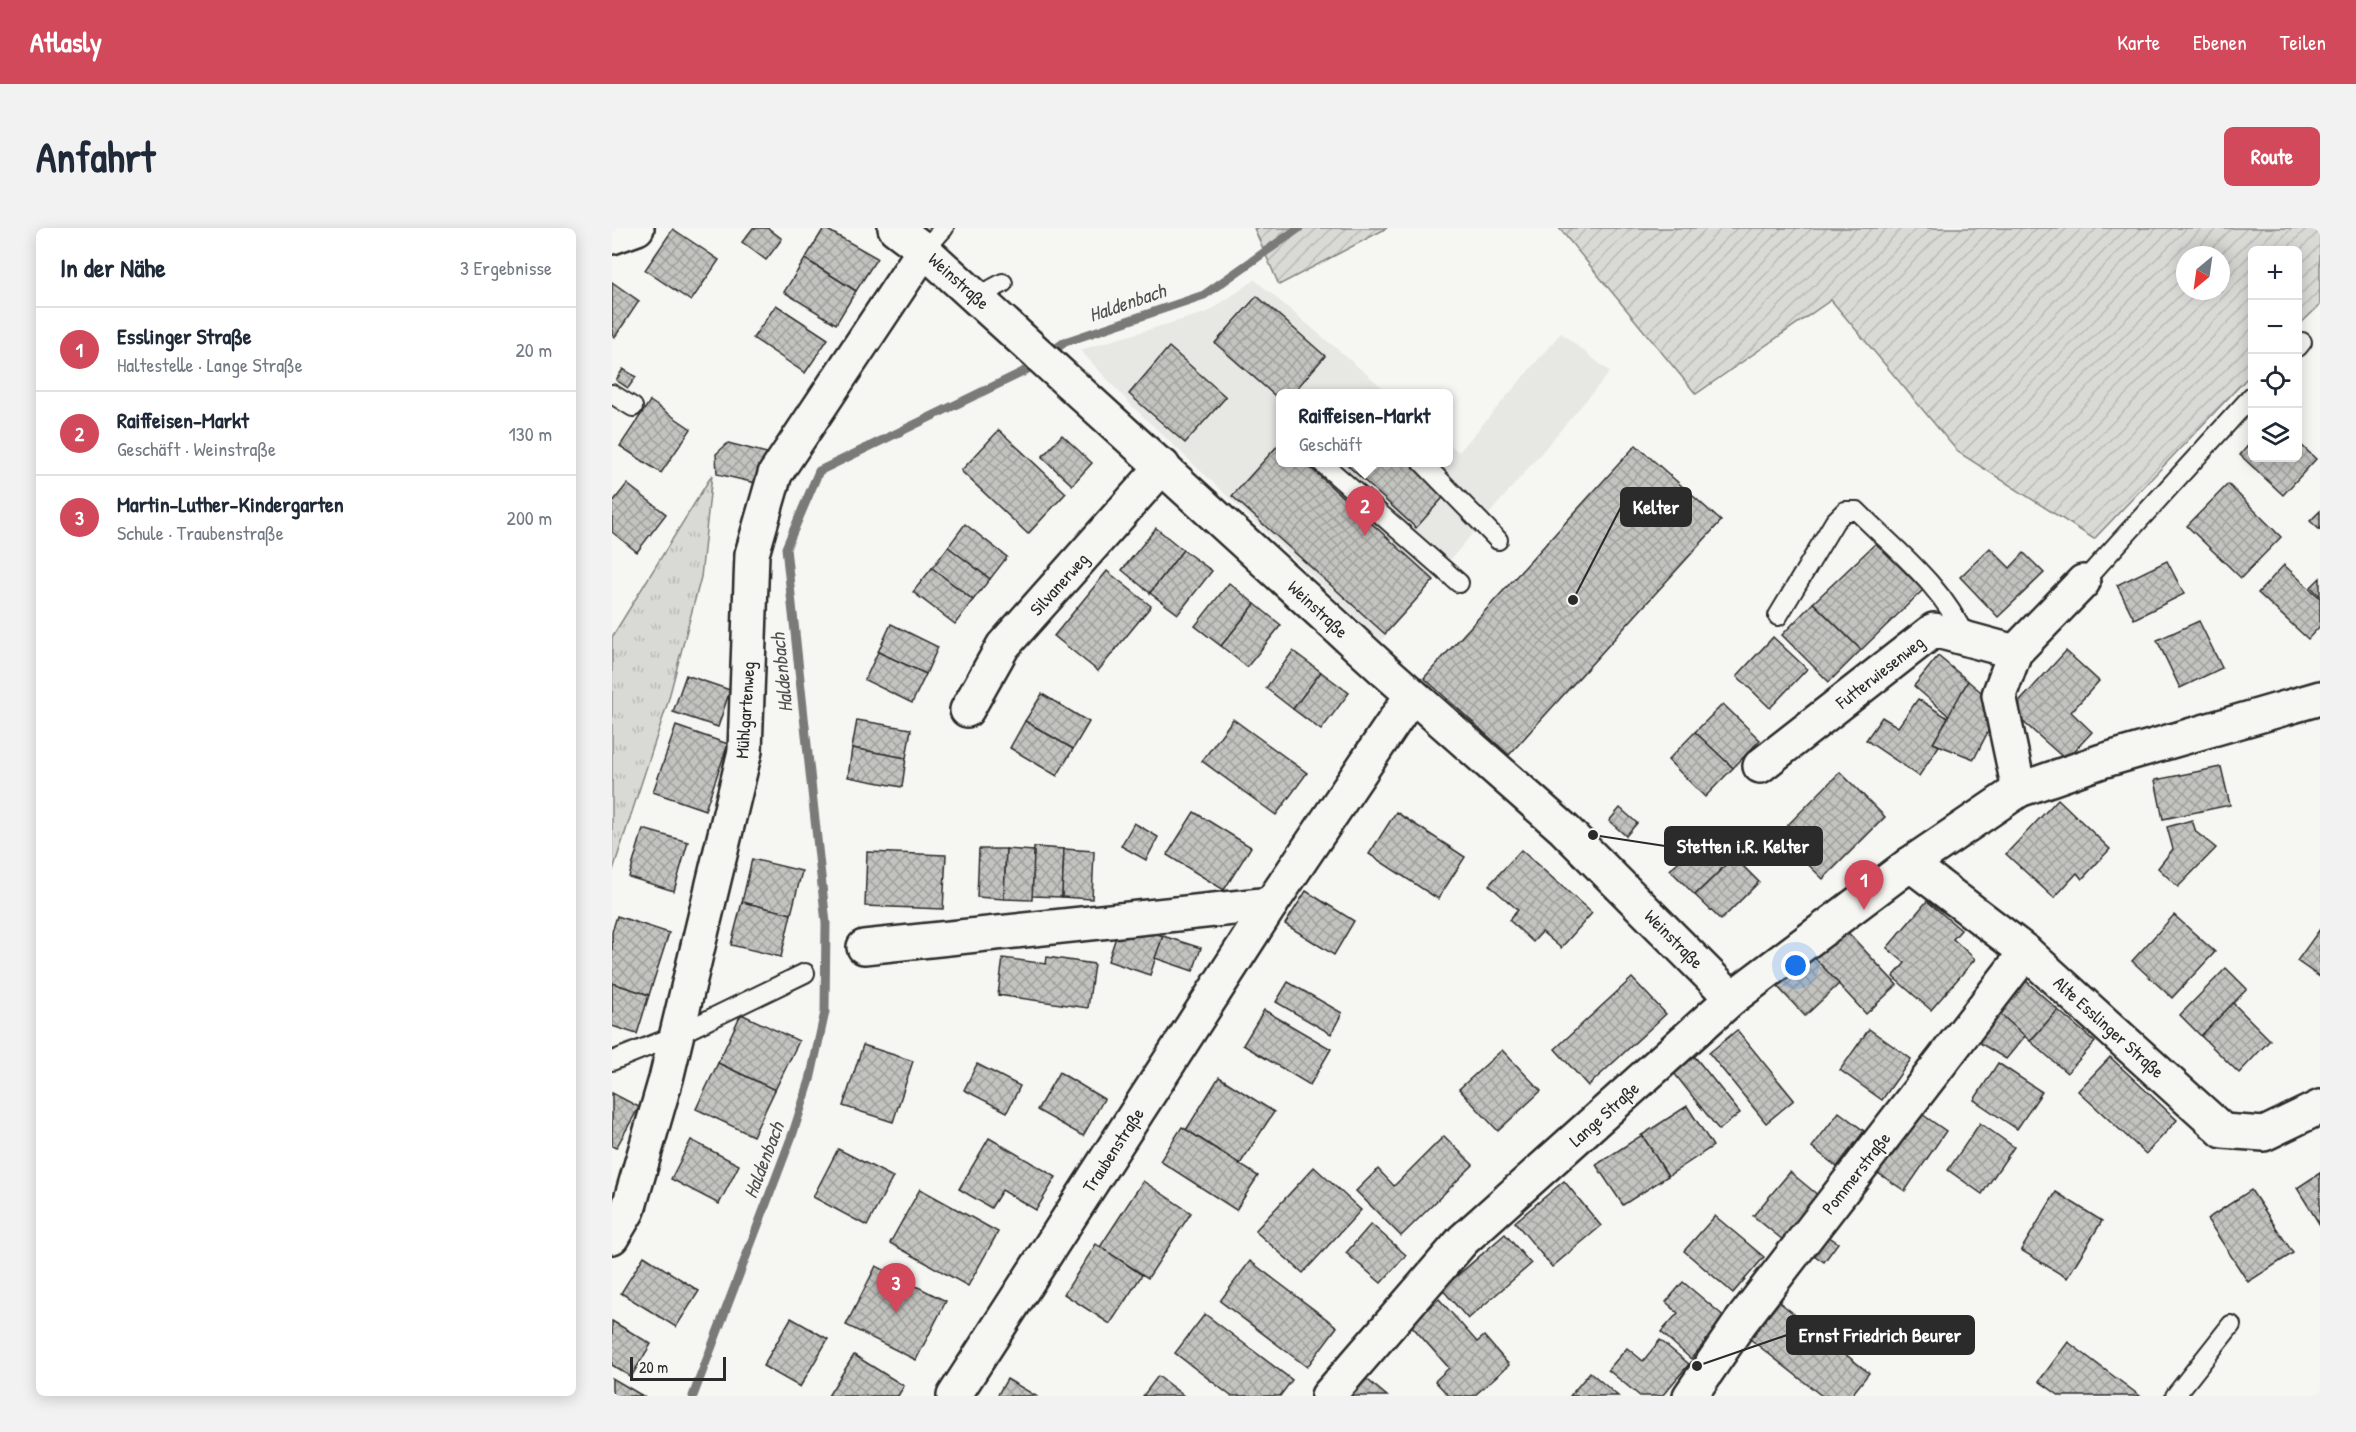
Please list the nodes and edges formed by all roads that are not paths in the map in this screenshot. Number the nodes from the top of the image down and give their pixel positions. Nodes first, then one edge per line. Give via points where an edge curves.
1 (637, 228) edge
2 (895, 228) edge
3 (612, 237) edge
4 (934, 239) edge
5 (612, 394) edge
6 (2248, 401) edge
7 (633, 407) dead end
8 (1163, 466) junction
9 (1327, 467) edge
10 (1427, 467) edge
11 (1498, 540) dead end
12 (2083, 582) joint
13 (1459, 583) dead end
14 (1778, 616) dead end
15 (1966, 639) junction
16 (2015, 652) junction
17 (1413, 695) junction
18 (2320, 698) edge
19 (967, 710) dead end
20 (1760, 766) dead end
21 (2019, 790) junction
22 (1910, 864) junction
23 (1271, 904) junction
24 (864, 947) dead end
25 (2026, 952) junction
26 (805, 973) dead end
27 (1732, 998) junction
28 (677, 1035) junction
29 (612, 1061) edge
30 (2320, 1107) edge
31 (612, 1237) edge
32 (2230, 1325) dead end
33 (954, 1396) edge
34 (1328, 1396) edge
35 (1690, 1396) edge
36 (2175, 1396) edge

1 - 3 street
2 - 4 street, Weinstraße
4 - 8 street, Weinstraße via 990,290 1027,342
4 - 28 street, Mühlgartenweg via 775,474 752,554 745,751
5 - 7 lane
6 - 12 lane
8 - 17 street, Weinstraße
8 - 19 street, Silvanerweg via 1004,646
9 - 13 lane
10 - 11 lane
12 - 16 street
14 - 15 lane via 1835,520 1845,511 1857,511 1939,591
15 - 16 street, Futterwiesenweg
15 - 20 street, Futterwiesenweg via 1934,630
16 - 21 street via 1999,695
17 - 23 street, Traubenstraße
17 - 27 street, Weinstraße via 1564,830
18 - 21 street, Lange Straße via 2102,761
21 - 22 street, Lange Straße
22 - 25 street, Alte Esslinger Straße
22 - 27 street, Lange Straße
23 - 24 street
23 - 33 street, Traubenstraße
25 - 30 street, Alte Esslinger Straße via 2223,1131 2264,1134
25 - 35 street, Pommerstraße via 1740,1323
26 - 28 lane
27 - 34 street, Lange Straße via 1463,1240
28 - 29 lane
28 - 31 street, Mühlgartenweg via 628,1210
32 - 36 lane

